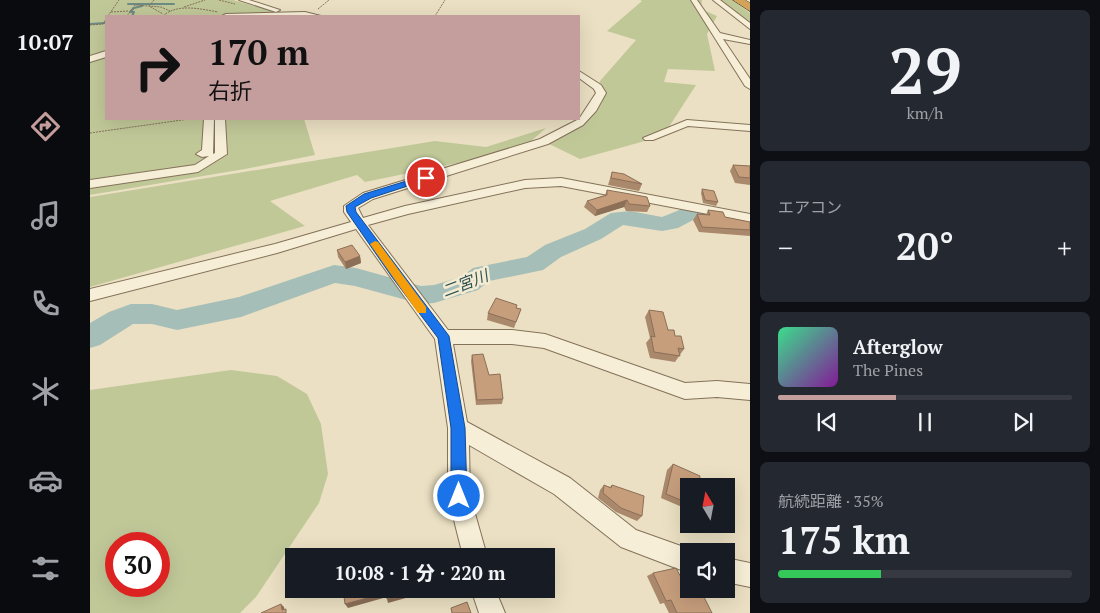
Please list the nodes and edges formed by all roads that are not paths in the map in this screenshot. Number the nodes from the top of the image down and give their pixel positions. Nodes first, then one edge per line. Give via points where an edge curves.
1 (694, 0) edge
2 (716, 0) edge
3 (738, 0) edge
4 (240, 3) edge
5 (270, 8) junction
6 (750, 8) edge
7 (223, 14) edge
8 (236, 15) edge
9 (252, 15) edge
10 (293, 15) edge
11 (750, 27) edge
12 (716, 34) junction
13 (750, 42) edge
14 (105, 48) edge
15 (90, 50) edge
16 (105, 54) edge
17 (90, 59) edge
18 (580, 75) edge
19 (750, 86) edge
20 (221, 121) edge
21 (750, 128) edge
22 (649, 138) dead end
23 (202, 154) dead end
24 (90, 184) edge
25 (750, 218) edge
26 (361, 223) junction
27 (90, 295) edge
28 (443, 336) junction
29 (750, 392) edge
30 (458, 428) junction
31 (473, 548) edge
32 (680, 558) edge
33 (735, 572) edge
34 (750, 576) edge
35 (487, 598) edge
36 (492, 613) edge

1 - 12 street
2 - 11 street
3 - 6 highway
4 - 5 street
5 - 9 street
5 - 10 street
7 - 8 street
12 - 13 street
12 - 19 street
14 - 15 street
16 - 17 street
18 - 26 street via 598,86 601,93 589,114 574,126 526,148 360,199 351,206 351,212
20 - 23 street via 208,153
20 - 24 street via 221,154 208,164
21 - 22 street via 688,123
25 - 26 street via 561,182 546,182 477,194
26 - 27 street via 277,248
26 - 28 street
28 - 29 street via 545,341 685,391
28 - 30 street
30 - 31 street via 459,496
30 - 32 street via 562,486 629,539
33 - 34 street
35 - 36 street

